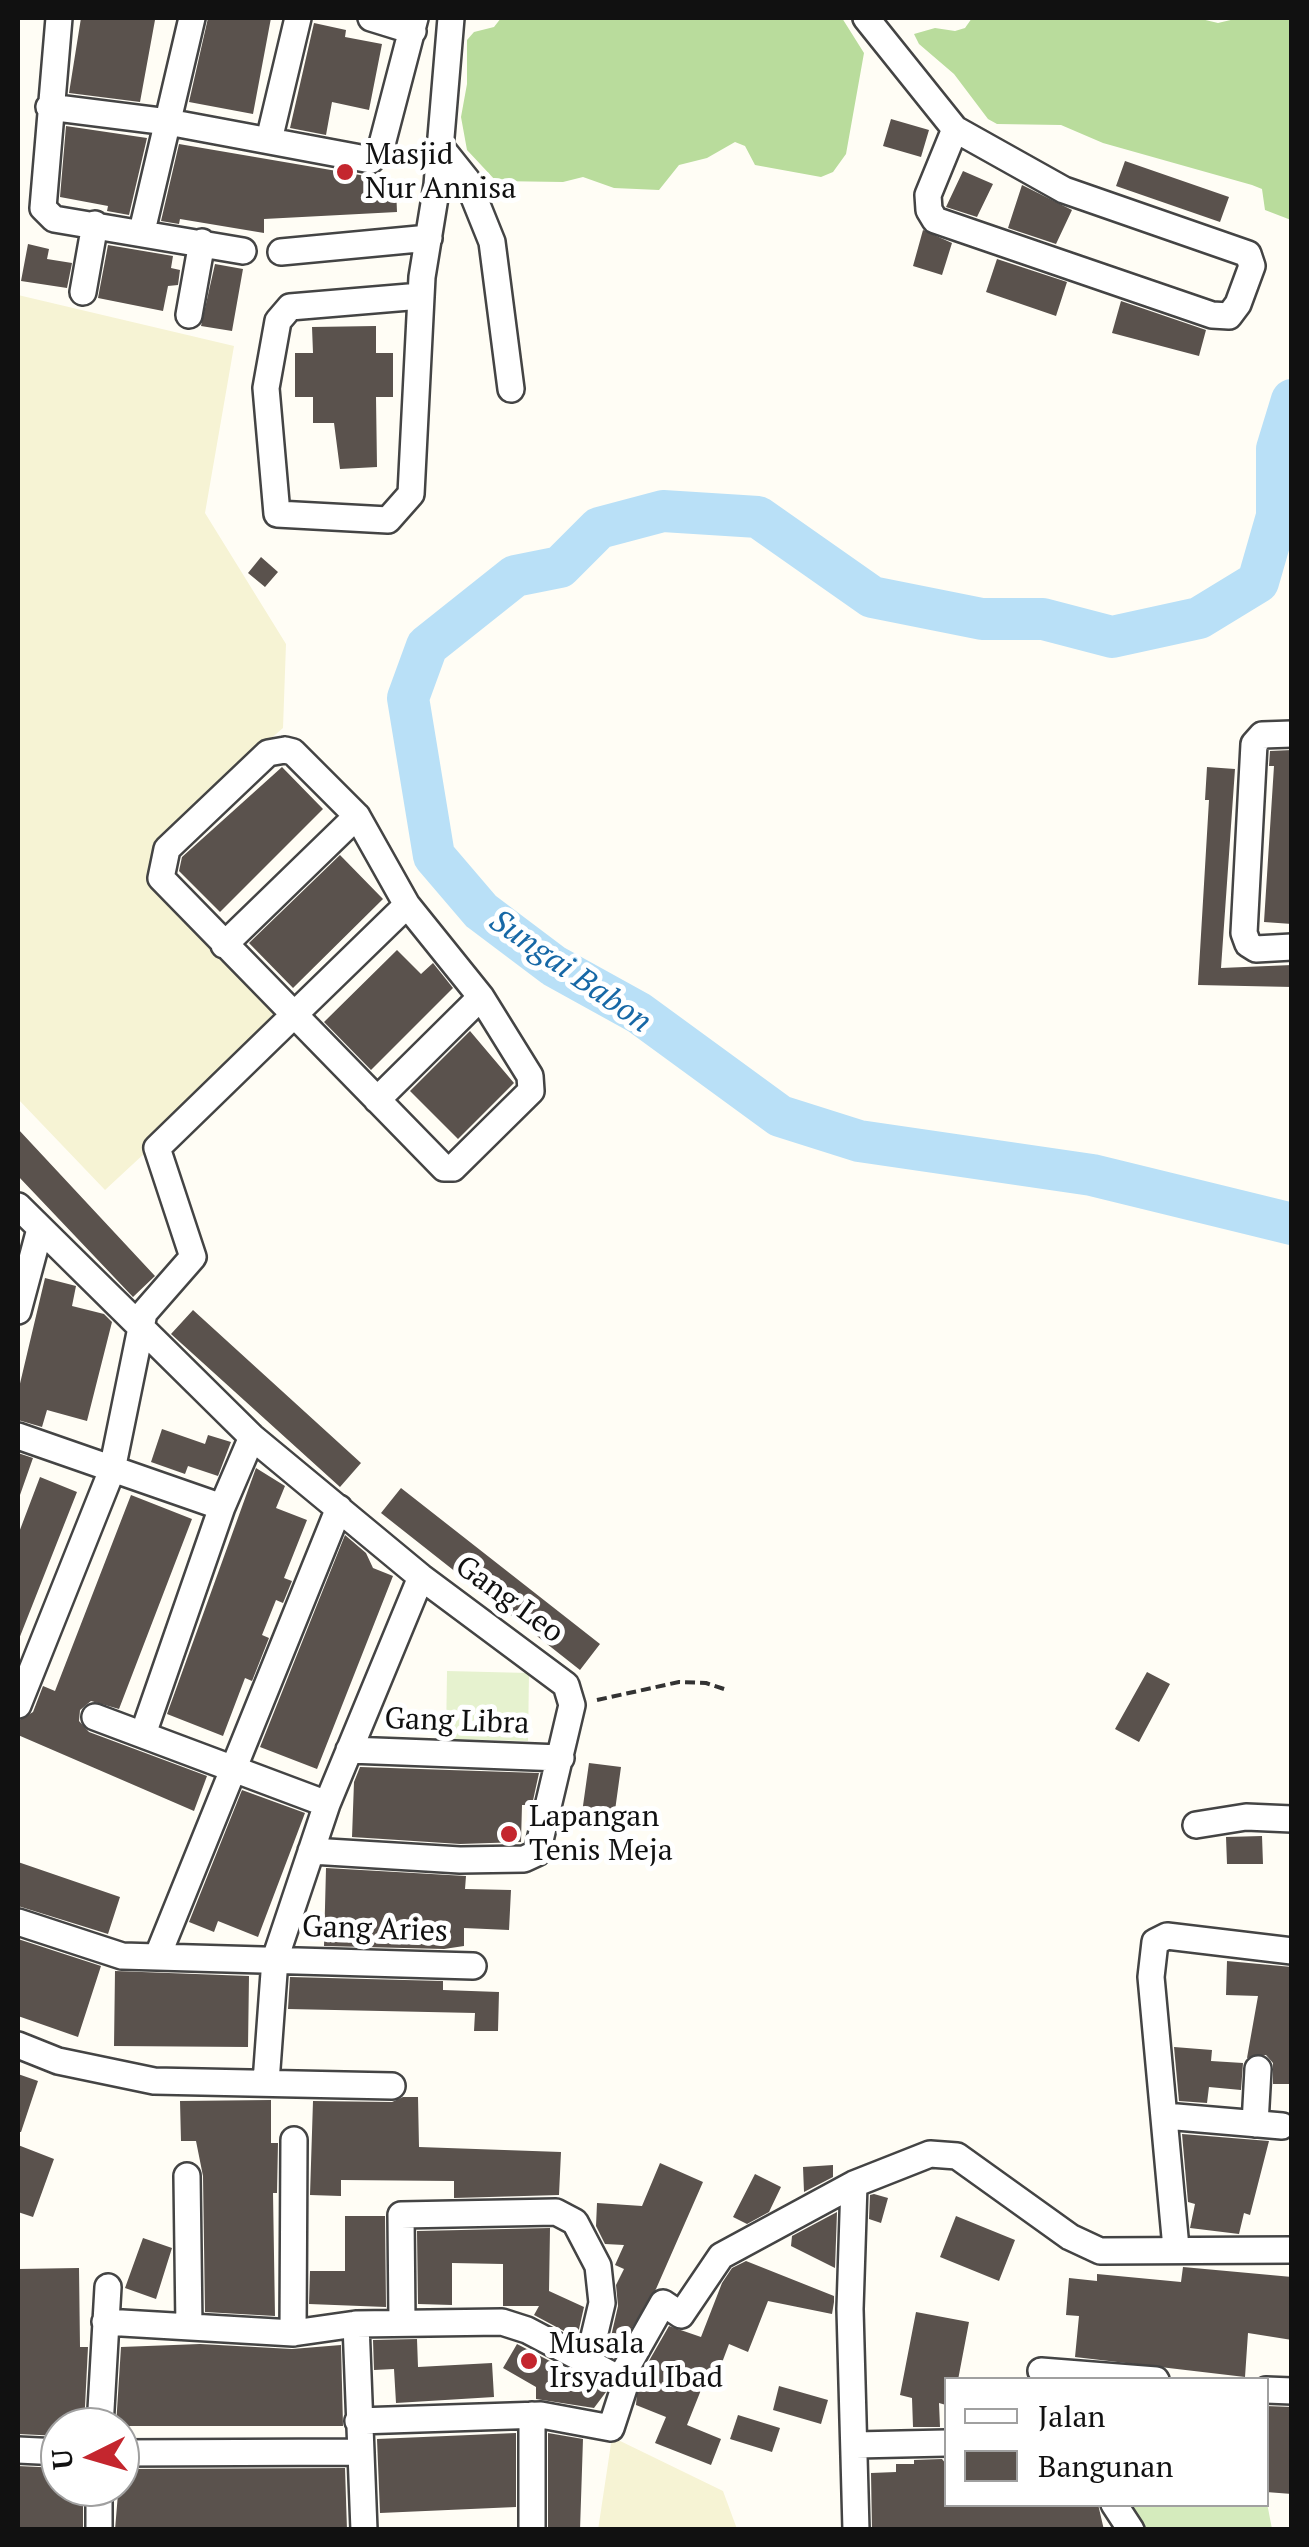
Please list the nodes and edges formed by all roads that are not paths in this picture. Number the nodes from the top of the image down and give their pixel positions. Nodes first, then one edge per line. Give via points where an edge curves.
1 (59, 18) edge
2 (192, 18) edge
3 (298, 18) edge
4 (371, 18) edge
5 (452, 18) edge
6 (866, 18) edge
7 (414, 24) edge
8 (48, 107) junction
9 (168, 122) junction
10 (955, 128) junction
11 (270, 140) junction
12 (439, 145) junction
13 (95, 224) junction
14 (142, 231) junction
15 (428, 238) junction
16 (202, 242) junction
17 (242, 250) dead end
18 (281, 252) dead end
19 (83, 292) dead end
20 (421, 296) junction
21 (188, 315) dead end
22 (511, 389) dead end
23 (1292, 734) edge
24 (357, 816) junction
25 (407, 904) junction
26 (224, 945) junction
27 (1292, 947) edge
28 (481, 996) junction
29 (295, 1018) junction
30 (377, 1100) junction
31 (18, 1206) edge
32 (40, 1229) junction
33 (18, 1312) edge
34 (140, 1331) junction
35 (18, 1436) edge
36 (252, 1437) junction
37 (112, 1470) junction
38 (222, 1507) junction
39 (339, 1508) junction
40 (421, 1576) junction
41 (18, 1705) edge
42 (95, 1717) dead end
43 (143, 1734) junction
44 (350, 1750) junction
45 (561, 1758) junction
46 (231, 1766) junction
47 (327, 1804) junction
48 (1292, 1819) edge
49 (1196, 1824) dead end
50 (311, 1851) junction
51 (18, 1922) edge
52 (1292, 1952) edge
53 (158, 1955) junction
54 (274, 1959) junction
55 (473, 1966) dead end
56 (18, 2045) edge
57 (1258, 2069) dead end
58 (266, 2082) junction
59 (392, 2086) dead end
60 (1165, 2116) junction
61 (1254, 2124) junction
62 (1282, 2126) dead end
63 (294, 2140) dead end
64 (187, 2176) dead end
65 (854, 2184) junction
66 (1176, 2248) junction
67 (1292, 2250) edge
68 (108, 2287) dead end
69 (104, 2322) junction
70 (402, 2322) junction
71 (356, 2324) junction
72 (188, 2327) junction
73 (293, 2333) junction
74 (588, 2362) junction
75 (1040, 2371) dead end
76 (1117, 2377) edge
77 (620, 2379) junction
78 (101, 2407) edge
79 (532, 2415) junction
80 (358, 2420) junction
81 (944, 2443) edge
82 (856, 2445) junction
83 (359, 2452) junction
84 (140, 2453) edge
85 (1116, 2507) edge
86 (364, 2530) edge
87 (532, 2530) edge
88 (856, 2530) edge
89 (1130, 2530) edge

1 - 8 street
2 - 9 street
3 - 11 street
4 - 7 street
5 - 12 street
6 - 10 street
7 - 11 street via 378,156
8 - 9 street
8 - 13 street via 43,208 54,219
9 - 11 street
9 - 14 street
10 - 10 street via 1064,190 1248,254 1252,266 1238,304 1229,316 1212,315 935,220 928,195
12 - 15 street
12 - 22 street via 468,180 492,242
13 - 14 street
13 - 19 street
14 - 16 street
15 - 18 street
15 - 20 street
16 - 17 street
16 - 21 street
20 - 20 street via 408,502 388,520 277,514 266,388 278,321 290,307
23 - 27 street via 1262,735 1254,744 1244,932 1256,949
24 - 25 street
24 - 26 street
24 - 26 street via 292,752 268,752 168,849 162,871 164,883
25 - 28 street
25 - 29 street
26 - 29 street
28 - 30 street
28 - 30 street via 530,1076 530,1091 466,1156 444,1168
29 - 30 street
29 - 34 street via 158,1148 194,1254 144,1313
31 - 32 street, Gang Leo
32 - 33 street
32 - 34 street, Gang Leo
34 - 36 street, Gang Leo
34 - 37 street
35 - 37 street
36 - 38 street
36 - 39 street, Gang Leo
37 - 38 street
37 - 41 street
38 - 43 street
39 - 40 street, Gang Leo
39 - 46 street
40 - 44 street
40 - 45 street, Gang Leo via 559,1676 572,1705
42 - 43 street
43 - 46 street
44 - 45 street, Gang Libra
44 - 47 street
45 - 50 street via 543,1842 524,1859
46 - 47 street
46 - 53 street
47 - 50 street
48 - 49 street
50 - 54 street
51 - 53 street, Gang Aries via 122,1956
52 - 60 street via 1167,1936 1155,1942 1150,1977
53 - 54 street, Gang Aries
54 - 55 street, Gang Aries
54 - 58 street
56 - 58 street via 58,2061 154,2081
57 - 61 street
58 - 59 street
60 - 61 street
60 - 66 street
61 - 62 street
63 - 73 street
64 - 72 street
65 - 66 street via 930,2154 957,2156 1085,2246
65 - 77 street via 721,2256 681,2315 663,2303
65 - 82 street
66 - 67 street
68 - 69 street
69 - 72 street
69 - 78 street
70 - 71 street
70 - 74 street via 502,2322
70 - 74 street via 401,2215 556,2212 575,2222 598,2266 602,2304
71 - 73 street
71 - 80 street
72 - 73 street
74 - 77 street
75 - 76 street
77 - 79 street via 624,2388 611,2428
79 - 80 street
79 - 87 street
80 - 83 street
81 - 82 street
82 - 88 street
83 - 84 street
83 - 86 street
85 - 89 street

